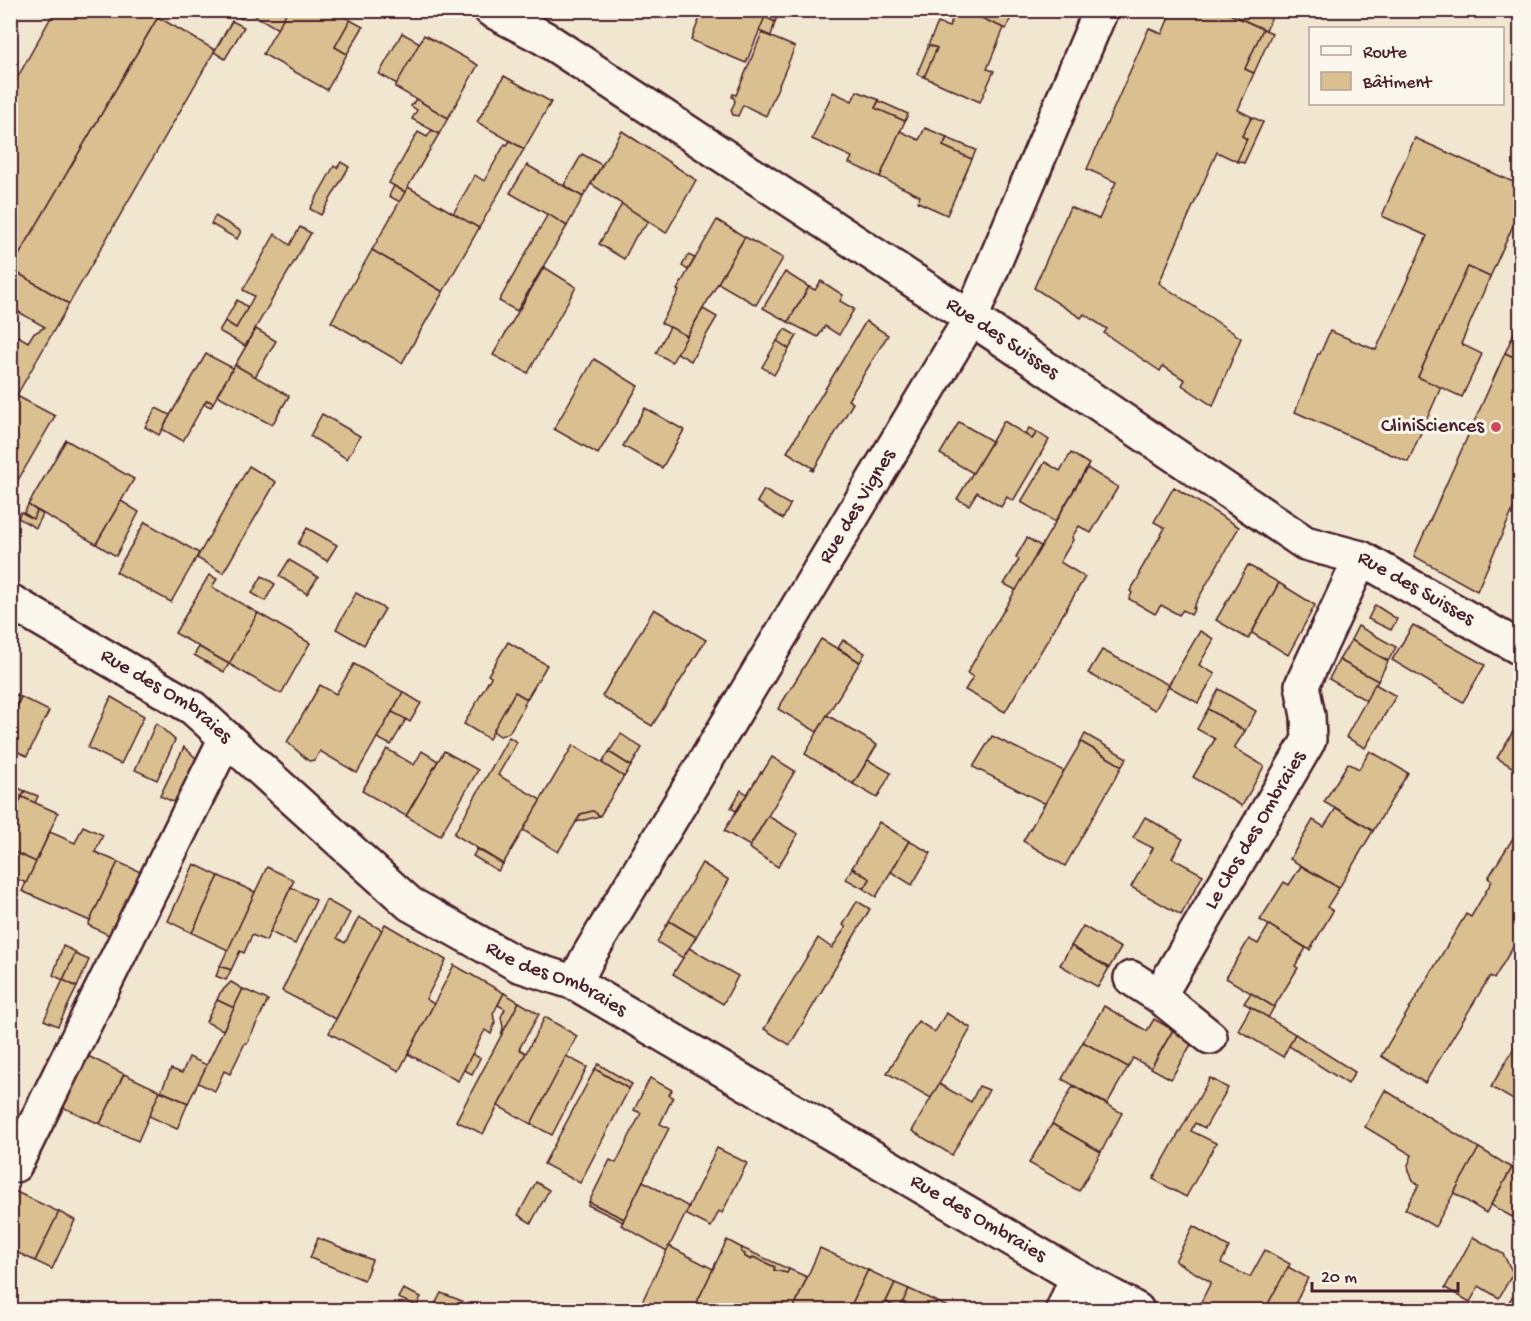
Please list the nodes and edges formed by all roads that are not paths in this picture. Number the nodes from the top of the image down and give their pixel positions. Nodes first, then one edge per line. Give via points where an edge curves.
1 (491, 10) edge
2 (1101, 10) edge
3 (971, 318) junction
4 (1361, 558) junction
5 (10, 601) edge
6 (1521, 648) edge
7 (226, 738) junction
8 (1131, 978) dead end
9 (575, 983) junction
10 (1159, 996) junction
11 (1210, 1037) dead end
12 (15, 1165) dead end
13 (1077, 1277) junction
14 (1062, 1311) edge
15 (1137, 1311) edge

1 - 3 street, Rue des Suisses via 544,38
2 - 3 street, Rue des Vignes
3 - 4 street, Rue des Suisses via 1305,543
3 - 9 street, Rue des Vignes
4 - 6 street, Rue des Suisses
4 - 10 street, Le Clos des Ombraies via 1302,686 1309,740
5 - 7 street, Rue des Ombraies via 193,708
7 - 9 street, Rue des Ombraies via 410,904 519,965
7 - 12 street
8 - 10 street
9 - 13 street, Rue des Ombraies
10 - 11 street
13 - 14 street
13 - 15 street, Rue des Ombraies

